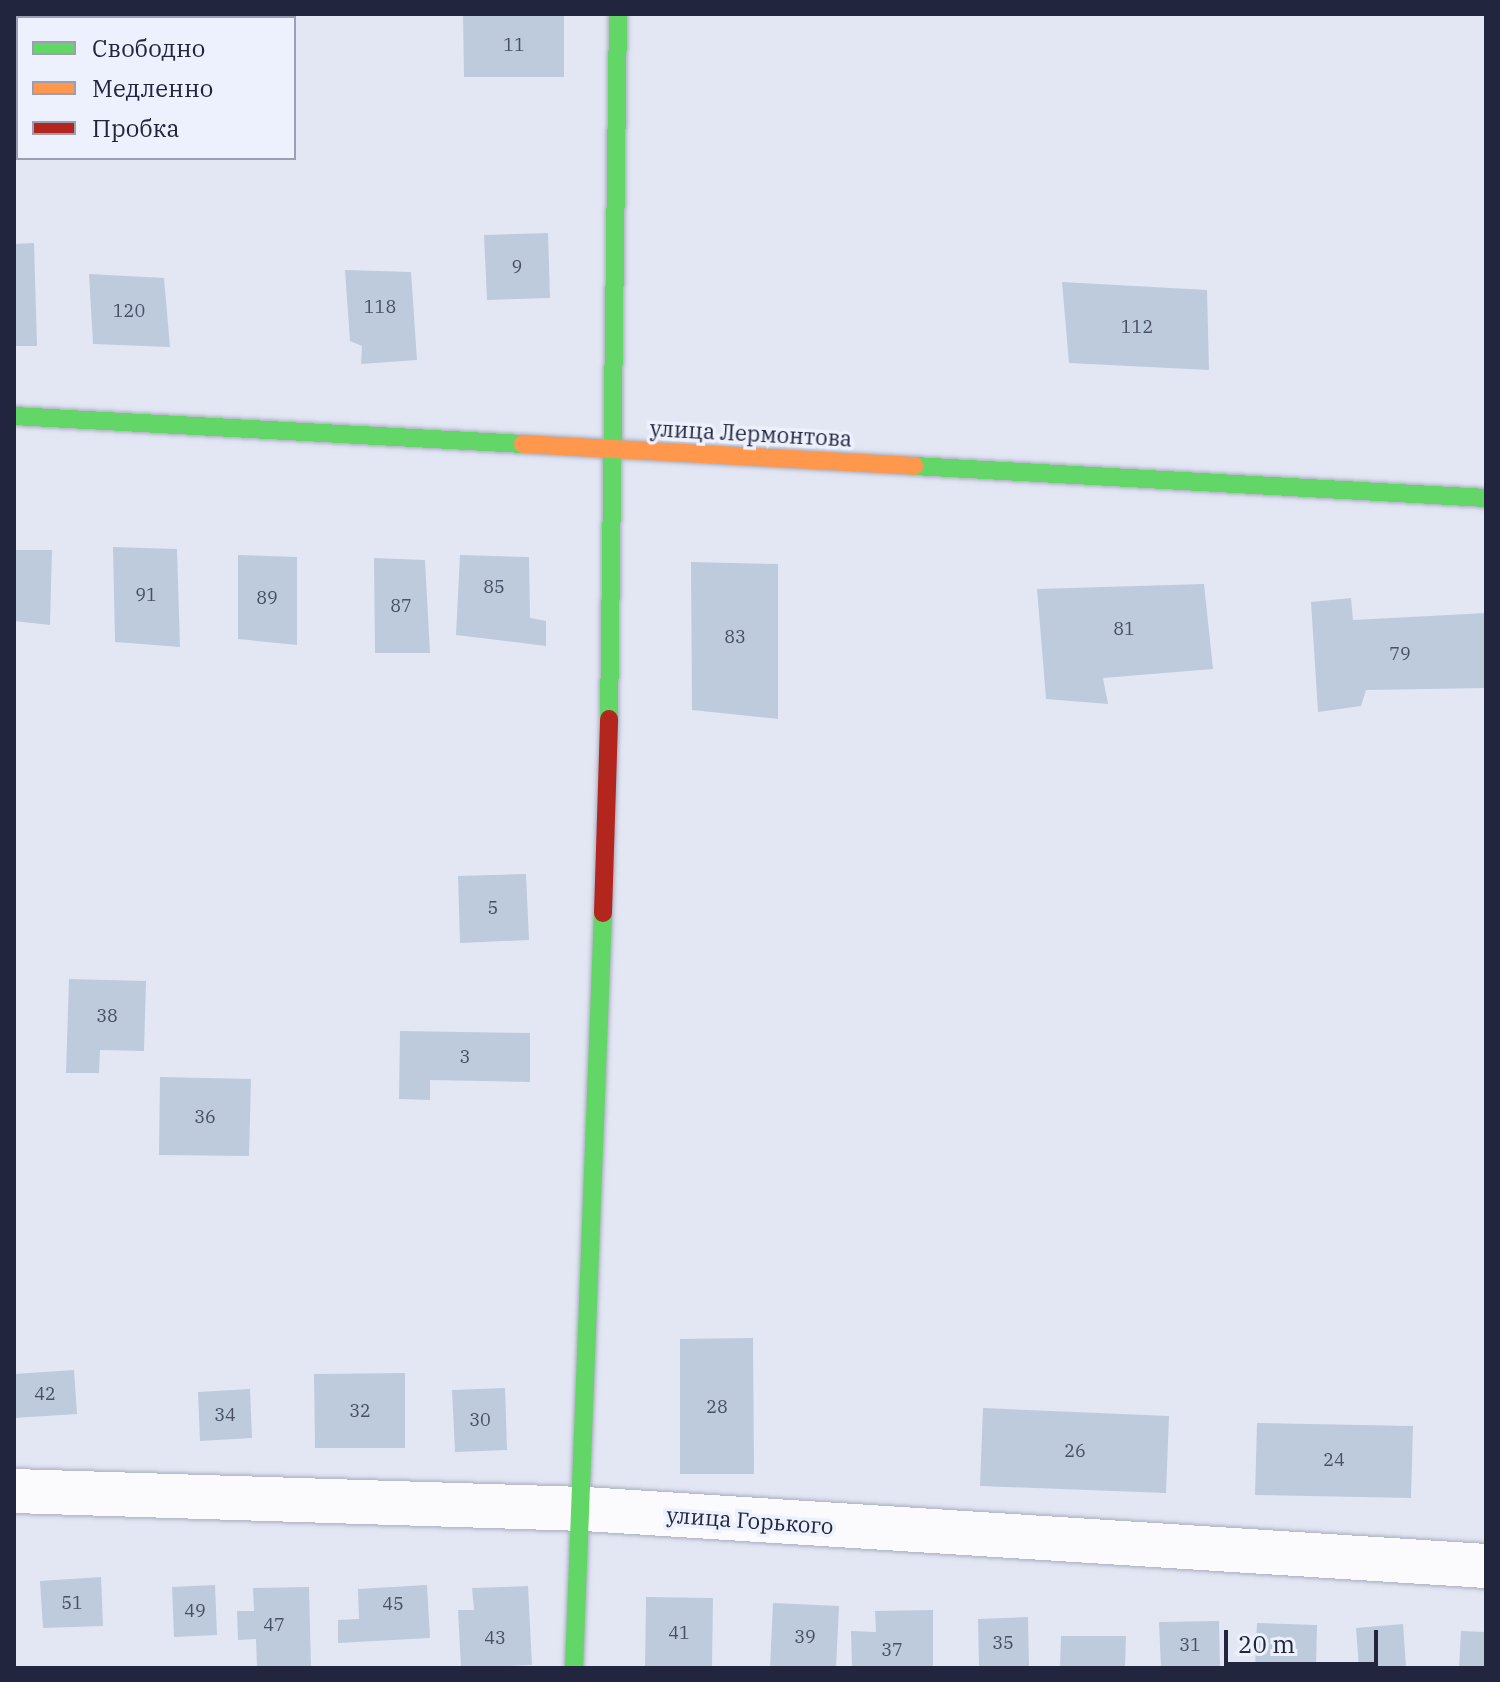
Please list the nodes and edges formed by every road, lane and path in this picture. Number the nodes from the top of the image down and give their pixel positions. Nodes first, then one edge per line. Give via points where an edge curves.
1 (618, 14) edge
2 (14, 416) edge
3 (617, 450) junction
4 (1486, 498) edge
5 (14, 1491) edge
6 (585, 1509) junction
7 (1486, 1566) edge
8 (574, 1668) edge

1 - 3 street
2 - 3 street, улица Лермонтова
3 - 4 street, улица Лермонтова
3 - 6 street
5 - 6 street, улица Горького
6 - 7 street, улица Горького
6 - 8 street

